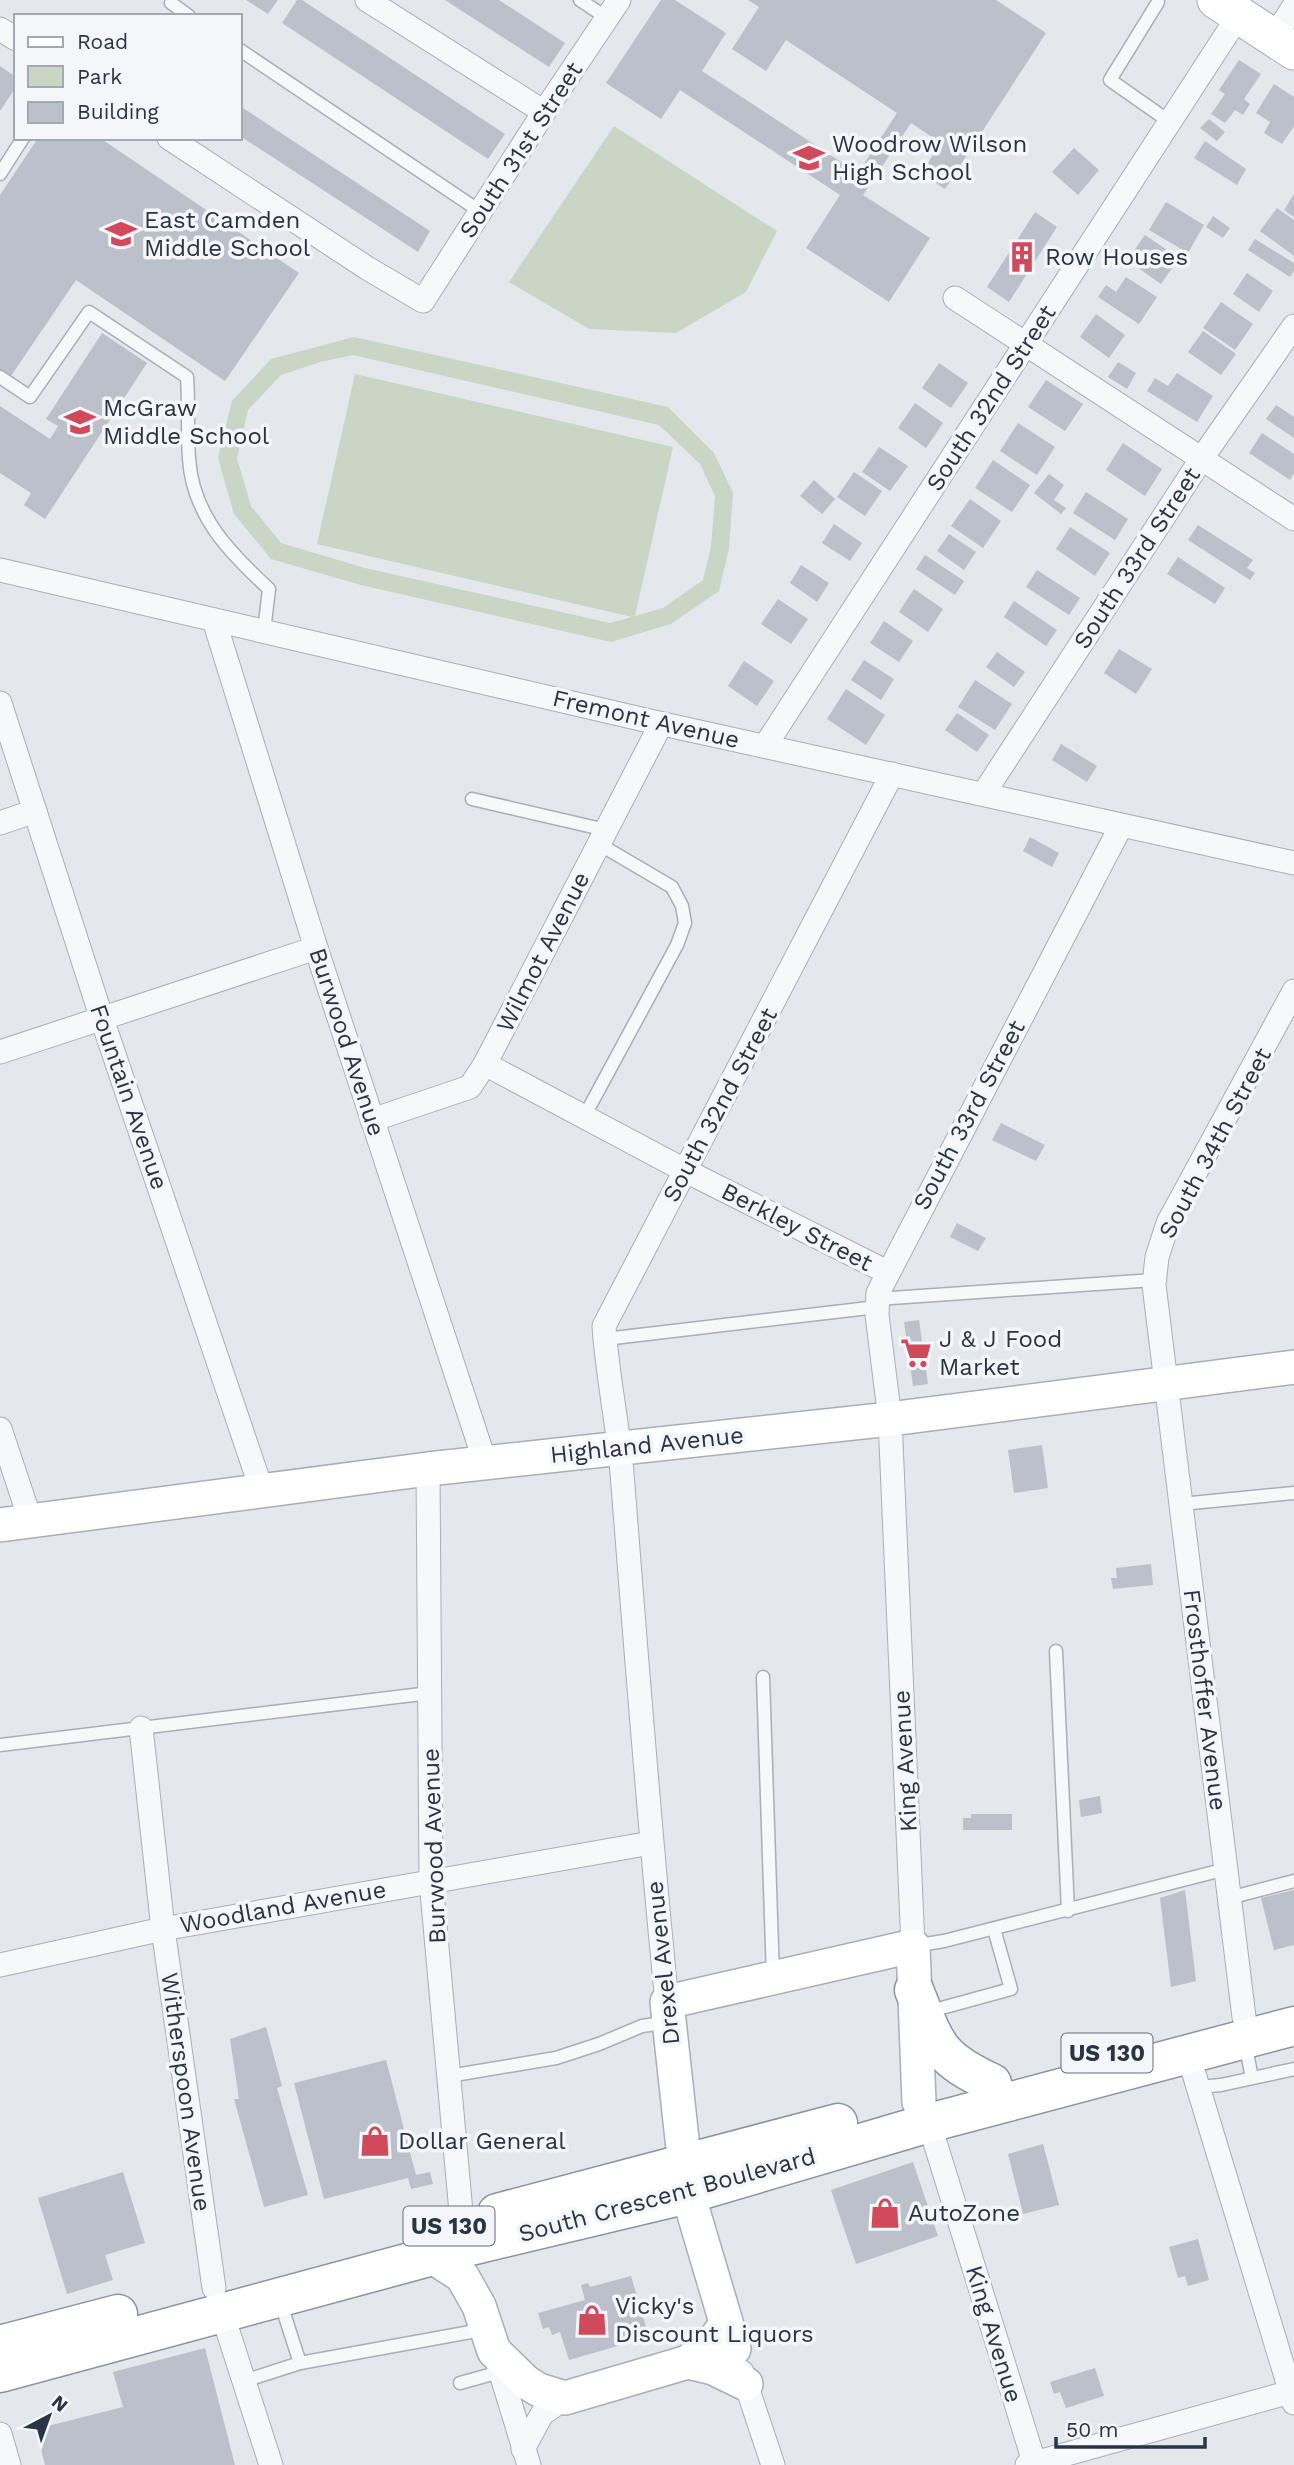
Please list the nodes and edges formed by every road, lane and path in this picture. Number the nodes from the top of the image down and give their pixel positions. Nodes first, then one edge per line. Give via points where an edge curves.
1 (367, 0) edge
2 (580, 0) edge
3 (1158, 2) dead end
4 (171, 3) dead end
5 (1294, 6) edge
6 (1228, 8) edge
7 (613, 9) edge
8 (186, 14) edge
9 (1284, 44) edge
10 (242, 51) edge
11 (544, 112) junction
12 (1170, 122) junction
13 (22, 140) edge
14 (172, 140) edge
15 (0, 174) edge
16 (481, 212) junction
17 (956, 298) dead end
18 (1294, 326) edge
19 (1026, 345) junction
20 (0, 377) edge
21 (1202, 458) junction
22 (1294, 519) edge
23 (0, 570) edge
24 (214, 620) junction
25 (264, 631) junction
26 (0, 703) edge
27 (662, 724) junction
28 (765, 746) junction
29 (892, 774) junction
30 (984, 793) junction
31 (472, 799) dead end
32 (35, 811) junction
33 (0, 823) edge
34 (1121, 826) junction
35 (603, 837) junction
36 (1294, 863) edge
37 (316, 948) junction
38 (1294, 991) edge
39 (102, 1019) junction
40 (0, 1052) edge
41 (485, 1064) junction
42 (584, 1116) junction
43 (372, 1120) junction
44 (686, 1171) junction
45 (887, 1272) junction
46 (1154, 1280) junction
47 (877, 1303) junction
48 (605, 1339) junction
49 (1294, 1367) edge
50 (1166, 1382) junction
51 (890, 1419) junction
52 (0, 1429) edge
53 (620, 1448) junction
54 (485, 1462) junction
55 (428, 1469) junction
56 (262, 1491) junction
57 (1294, 1493) edge
58 (1181, 1504) junction
59 (15, 1523) edge
60 (1056, 1651) dead end
61 (763, 1677) dead end
62 (430, 1693) junction
63 (141, 1728) junction
64 (0, 1745) edge
65 (651, 1843) junction
66 (1226, 1869) junction
67 (431, 1881) junction
68 (1294, 1881) edge
69 (1229, 1898) junction
70 (1068, 1911) junction
71 (163, 1929) junction
72 (994, 1929) junction
73 (913, 1946) junction
74 (0, 1965) edge
75 (773, 1978) junction
76 (918, 2002) junction
77 (1294, 2004) edge
78 (668, 2012) junction
79 (1294, 2026) edge
80 (1244, 2028) junction
81 (1294, 2068) edge
82 (1193, 2071) junction
83 (449, 2076) junction
84 (1252, 2078) junction
85 (992, 2083) junction
86 (924, 2113) junction
87 (685, 2179) junction
88 (462, 2222) junction
89 (432, 2256) junction
90 (278, 2297) junction
91 (218, 2300) junction
92 (730, 2337) junction
93 (0, 2345) edge
94 (494, 2351) junction
95 (688, 2362) junction
96 (300, 2364) junction
97 (0, 2374) edge
98 (244, 2381) junction
99 (460, 2384) dead end
100 (746, 2384) junction
101 (1293, 2395) edge
102 (565, 2398) junction
103 (0, 2434) edge
104 (526, 2457) edge
105 (1032, 2464) edge
106 (9, 2465) edge
107 (271, 2465) edge
108 (774, 2465) edge

1 - 11 street
2 - 7 lane
3 - 12 lane via 1110,80
4 - 8 lane
5 - 9 street
6 - 9 main road
6 - 12 street, South 32nd Street
7 - 11 street, South 31st Street
10 - 16 lane
11 - 16 street, South 31st Street
12 - 19 street, South 32nd Street
13 - 15 lane
14 - 16 street, South 31st Street via 423,302
17 - 19 street
18 - 21 street, South 33rd Street
19 - 21 street
19 - 28 street, South 32nd Street
20 - 25 lane via 30,397 89,312 187,377 189,460 199,501 214,531 269,589
21 - 22 street
21 - 30 street, South 33rd Street
23 - 24 street, Fremont Avenue
24 - 25 street, Fremont Avenue
24 - 37 street, Burwood Avenue
25 - 27 street, Fremont Avenue
26 - 32 street, Fountain Avenue
27 - 28 street, Fremont Avenue
27 - 35 street, Wilmot Avenue
28 - 29 street, Fremont Avenue
29 - 30 street, Fremont Avenue
29 - 44 street, South 32nd Street
30 - 34 street, Fremont Avenue
31 - 35 lane
32 - 33 street
32 - 39 street, Fountain Avenue
34 - 36 street, Fremont Avenue
34 - 45 street, South 33rd Street
35 - 41 street, Wilmot Avenue
35 - 42 lane via 672,887 685,923
37 - 39 street
37 - 43 street, Burwood Avenue
38 - 46 street, South 34th Street via 1168,1223
39 - 40 street
39 - 56 street, Fountain Avenue
41 - 42 street, Berkley Street
41 - 43 street, Wilmot Avenue via 470,1087
42 - 44 street, Berkley Street
43 - 54 street, Burwood Avenue
44 - 45 street, Berkley Street
44 - 48 street, South 32nd Street via 604,1326
45 - 47 street, South 33rd Street
46 - 47 lane
46 - 50 street, South 34th Street
47 - 48 lane
47 - 51 street, South 33rd Street
48 - 53 street, South 32nd Street
49 - 50 street, Highland Avenue
50 - 51 street, Highland Avenue
50 - 58 street, Frosthoffer Avenue
51 - 53 street, Highland Avenue
51 - 73 street, King Avenue
52 - 59 street
53 - 54 street, Highland Avenue
53 - 65 street, Drexel Avenue
54 - 55 street, Highland Avenue
55 - 56 street, Highland Avenue
55 - 62 street, Burwood Avenue
56 - 59 street, Highland Avenue
57 - 58 lane
58 - 66 street, Frosthoffer Avenue
60 - 70 lane
61 - 75 lane
62 - 63 lane
62 - 67 street, Burwood Avenue
63 - 64 lane
63 - 71 street, Witherspoon Avenue
65 - 67 street, Woodland Avenue
65 - 78 street, Drexel Avenue
66 - 69 street, Frosthoffer Avenue
66 - 70 lane
67 - 71 street, Woodland Avenue
67 - 83 street, Burwood Avenue
68 - 69 lane
69 - 80 street, Frosthoffer Avenue
70 - 72 lane
71 - 74 street, Woodland Avenue
71 - 91 street, Witherspoon Avenue
72 - 73 lane
72 - 76 lane via 1011,1989
73 - 75 street
73 - 76 street, King Avenue
75 - 78 street
76 - 85 highway via 934,2042 946,2056
76 - 86 street, King Avenue
77 - 80 highway, South Crescent Boulevard / US 130
78 - 83 lane via 556,2058
78 - 87 street, Drexel Avenue
79 - 80 highway, South Crescent Boulevard / US 130
80 - 82 highway, South Crescent Boulevard / US 130
80 - 84 lane
80 - 85 highway, South Crescent Boulevard / US 130
81 - 84 lane
82 - 84 lane via 1221,2085
82 - 86 highway, South Crescent Boulevard / US 130
82 - 101 street
83 - 88 street, Burwood Avenue
85 - 86 highway, South Crescent Boulevard / US 130
86 - 87 highway, South Crescent Boulevard / US 130
86 - 105 street, King Avenue
87 - 88 highway, South Crescent Boulevard / US 130
87 - 89 highway, South Crescent Boulevard / US 130
87 - 92 street, Drexel Avenue
88 - 91 highway, South Crescent Boulevard / US 130
89 - 90 highway, South Crescent Boulevard / US 130
89 - 94 street via 462,2276 479,2306
90 - 91 highway, South Crescent Boulevard / US 130
90 - 96 lane
91 - 93 highway, South Crescent Boulevard / US 130
91 - 97 highway, South Crescent Boulevard / US 130
91 - 98 street, Witherspoon Avenue
92 - 95 street
92 - 100 street, Drexel Avenue
94 - 96 lane
94 - 99 lane
94 - 102 street via 526,2382
94 - 104 street
95 - 100 street
95 - 102 street
96 - 98 lane
98 - 107 street, Witherspoon Avenue
100 - 108 street, Drexel Avenue
101 - 105 street
102 - 104 street via 542,2414
103 - 106 street

